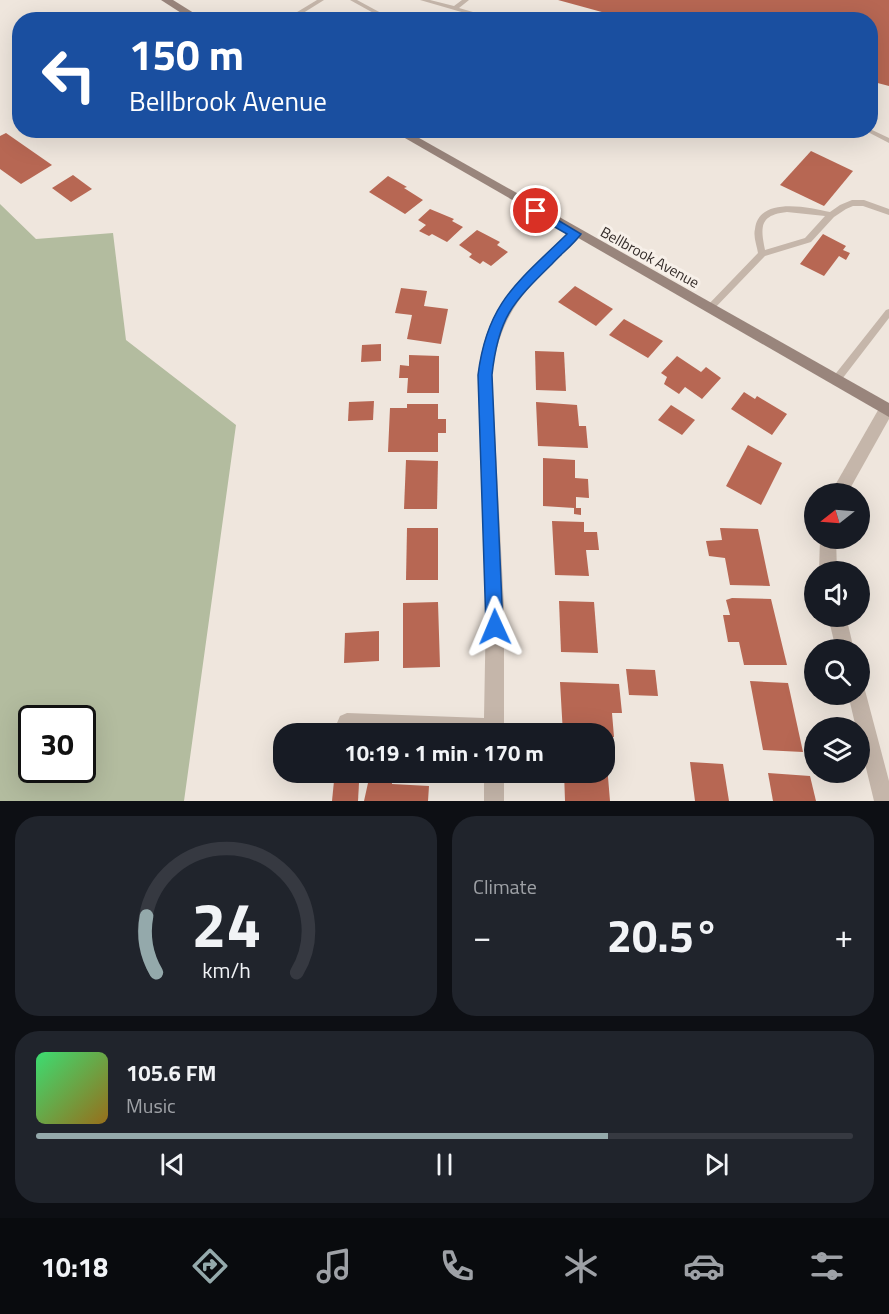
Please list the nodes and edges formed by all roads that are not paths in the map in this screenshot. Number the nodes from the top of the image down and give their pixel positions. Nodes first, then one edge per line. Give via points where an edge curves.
1 (166, 0) edge
2 (321, 0) edge
3 (353, 0) edge
4 (423, 0) edge
5 (466, 0) edge
6 (454, 8) junction
7 (186, 12) edge
8 (301, 12) edge
9 (376, 12) edge
10 (469, 12) edge
11 (410, 138) edge
12 (889, 212) edge
13 (831, 215) junction
14 (575, 234) junction
15 (762, 254) junction
16 (709, 309) junction
17 (889, 312) edge
18 (836, 380) junction
19 (888, 410) edge
20 (845, 483) edge
21 (860, 705) edge
22 (494, 723) edge
23 (494, 783) edge
24 (494, 801) edge
25 (884, 801) edge

1 - 7 street
2 - 8 lane
3 - 9 lane
4 - 6 lane
5 - 6 lane
6 - 10 lane
11 - 14 street, Bellbrook Avenue
12 - 13 lane via 878,206 852,203
13 - 15 lane via 808,240
13 - 15 lane via 789,208 770,212 761,219 757,230
14 - 16 street, Bellbrook Avenue
14 - 22 street via 512,295 497,320 487,353 495,607
15 - 16 lane
16 - 18 street, Bellbrook Avenue
17 - 18 lane
18 - 19 street, Bellbrook Avenue
19 - 20 street
21 - 25 street
23 - 24 street

